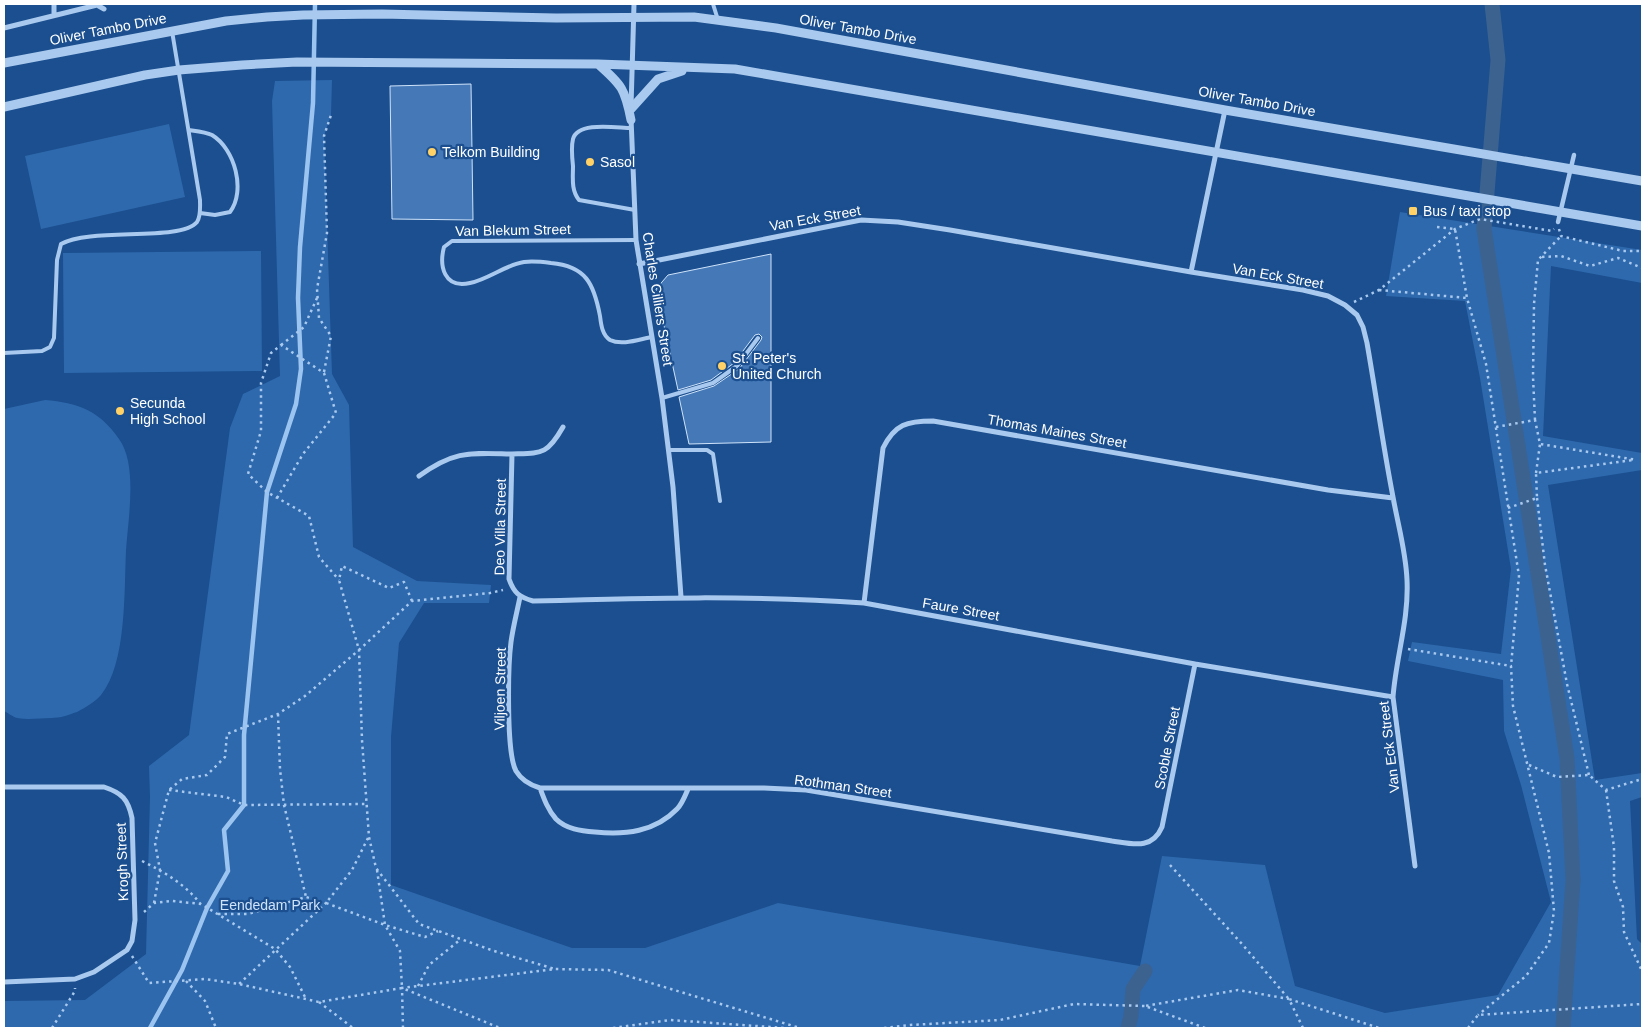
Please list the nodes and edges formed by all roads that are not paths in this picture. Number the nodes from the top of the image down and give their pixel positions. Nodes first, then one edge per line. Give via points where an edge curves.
1 (54, 4) edge
2 (634, 4) edge
3 (713, 4) edge
4 (104, 9) dead end
5 (54, 15) junction
6 (634, 16) junction
7 (718, 20) junction
8 (4, 28) edge
9 (172, 31) junction
10 (4, 63) edge
11 (598, 64) junction
12 (633, 66) junction
13 (702, 68) junction
14 (179, 70) junction
15 (4, 107) edge
16 (631, 110) junction
17 (1225, 110) junction
18 (631, 124) junction
19 (189, 130) junction
20 (1216, 153) junction
21 (1574, 154) dead end
22 (1571, 167) junction
23 (1642, 181) edge
24 (635, 210) junction
25 (1560, 212) junction
26 (200, 213) junction
27 (1558, 222) road end
28 (1642, 226) edge
29 (636, 240) junction
30 (639, 264) junction
31 (1191, 272) junction
32 (652, 337) junction
33 (758, 338) dead end
34 (4, 353) edge
35 (662, 398) junction
36 (563, 428) dead end
37 (669, 450) junction
38 (512, 454) junction
39 (419, 476) dead end
40 (1393, 498) junction
41 (720, 501) dead end
42 (520, 597) junction
43 (681, 597) junction
44 (864, 603) junction
45 (1195, 664) junction
46 (1394, 697) junction
47 (522, 779) joint
48 (4, 787) edge
49 (540, 788) junction
50 (688, 789) junction
51 (1158, 836) joint
52 (1415, 866) dead end
53 (4, 982) edge

1 - 5 street
2 - 6 street, Charles Cilliers Street
3 - 7 lane
4 - 5 street via 97,5
5 - 8 street
6 - 7 street, Oliver Tambo Drive
6 - 9 street, Oliver Tambo Drive via 304,15 226,21
6 - 12 street, Charles Cilliers Street
7 - 17 street, Oliver Tambo Drive
9 - 10 street, Oliver Tambo Drive
9 - 14 lane
11 - 12 street
11 - 14 street via 298,62
11 - 18 street via 622,86
12 - 13 street
12 - 16 street, Charles Cilliers Street
13 - 16 street via 658,78
13 - 20 street via 735,69
14 - 15 street
14 - 19 lane
16 - 18 street, Charles Cilliers Street
17 - 20 street
17 - 22 street, Oliver Tambo Drive
18 - 24 street, Charles Cilliers Street
18 - 24 lane via 587,128 576,133 572,147 573,189 579,200
19 - 26 lane
19 - 26 lane via 212,135 227,150 236,167 236,205 230,212
20 - 25 street
20 - 31 street
21 - 22 street
22 - 23 street, Oliver Tambo Drive
22 - 25 street
24 - 29 street, Charles Cilliers Street
25 - 27 street
25 - 28 street
26 - 34 lane via 196,222 186,229 92,236 61,244 57,260 54,338 50,347
29 - 30 street, Charles Cilliers Street
29 - 32 lane, Van Blekum Street via 452,241 444,247 441,259 448,279 470,284 524,262 571,266 588,278 606,336 628,342
30 - 31 street, Van Eck Street via 861,220 950,230
30 - 32 street, Charles Cilliers Street
31 - 40 street, Van Eck Street via 1328,296 1357,315 1367,343
32 - 35 street, Charles Cilliers Street
33 - 35 lane via 737,366 713,383
35 - 37 street, Charles Cilliers Street
36 - 38 street via 544,451
37 - 41 lane via 710,451
37 - 43 street, Charles Cilliers Street
38 - 39 street via 450,457
38 - 42 street, Deo Villa Street via 508,570 512,588
40 - 44 street, Thomas Maines Street via 1328,490 933,421 906,423 889,437 880,465
40 - 46 street, Van Eck Street via 1407,580 1406,612
42 - 43 street, Faure Street via 533,601
42 - 47 street, Viljoen Street via 511,643 509,701 511,752 515,770
43 - 44 street, Faure Street
44 - 45 street, Faure Street
45 - 46 street, Faure Street
45 - 51 street, Scoble Street
46 - 52 street, Van Eck Street
47 - 49 street, Rothman Street
48 - 53 street, Krogh Street via 104,787 118,792 125,799 132,818 135,920 132,941 127,950 94,972 75,979
49 - 50 street, Rothman Street
49 - 50 street via 549,810 566,826 613,834 633,833 660,822 678,808
50 - 51 street, Rothman Street via 806,790 1132,844 1145,844

